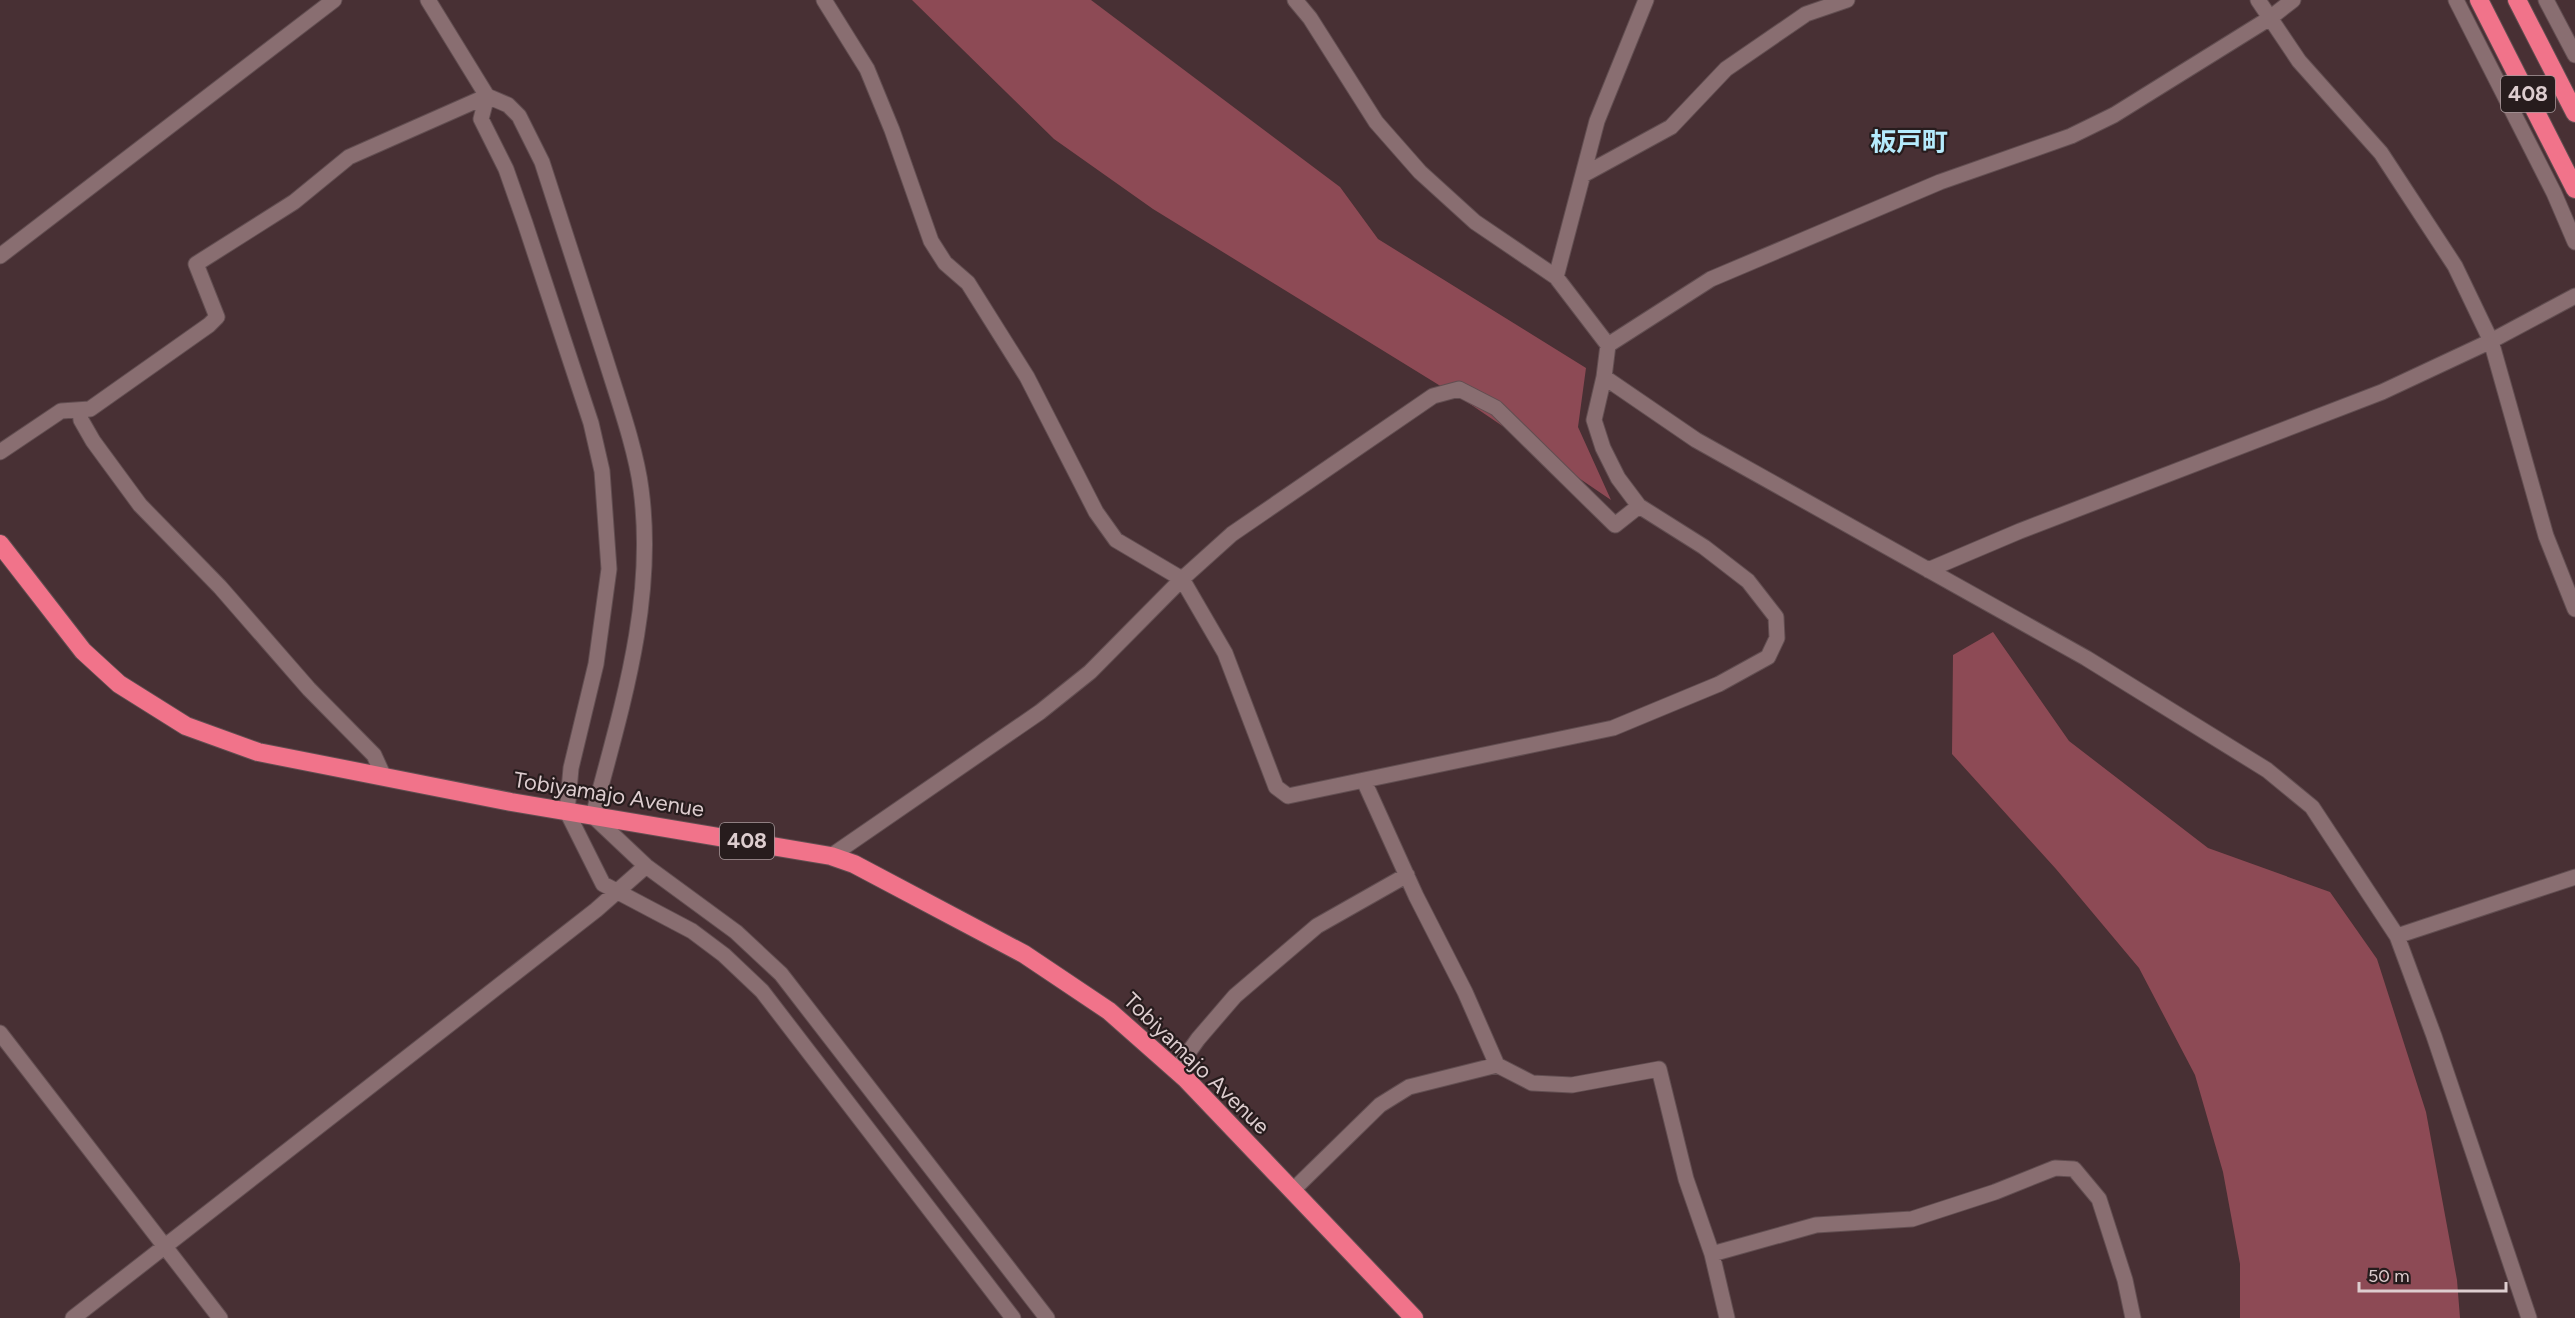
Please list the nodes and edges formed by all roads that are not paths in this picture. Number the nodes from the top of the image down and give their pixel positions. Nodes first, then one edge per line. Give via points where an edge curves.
1 (334, 0) edge
2 (428, 0) edge
3 (824, 0) edge
4 (1295, 0) edge
5 (1646, 0) edge
6 (1847, 0) edge
7 (2258, 0) edge
8 (2293, 0) edge
9 (2456, 0) edge
10 (2479, 0) edge
11 (2517, 0) edge
12 (2546, 0) edge
13 (2270, 18) junction
14 (2575, 55) edge
15 (487, 96) junction
16 (2575, 112) edge
17 (1583, 175) junction
18 (2575, 189) edge
19 (2575, 242) edge
20 (0, 256) edge
21 (1556, 277) junction
22 (2575, 296) edge
23 (2491, 341) junction
24 (1608, 345) junction
25 (1604, 377) junction
26 (80, 411) junction
27 (0, 452) edge
28 (1639, 506) junction
29 (0, 544) edge
30 (1928, 570) junction
31 (1182, 579) junction
32 (2575, 609) edge
33 (384, 777) junction
34 (1364, 781) junction
35 (567, 812) junction
36 (593, 816) junction
37 (831, 856) junction
38 (646, 866) junction
39 (1407, 876) junction
40 (2575, 877) edge
41 (616, 890) junction
42 (2397, 936) junction
43 (0, 1033) edge
44 (1497, 1065) junction
45 (1176, 1070) junction
46 (1292, 1191) junction
47 (165, 1248) junction
48 (1712, 1254) junction
49 (73, 1318) edge
50 (220, 1318) edge
51 (1013, 1318) edge
52 (1047, 1318) edge
53 (1414, 1318) edge
54 (1726, 1318) edge
55 (2133, 1318) edge
56 (2529, 1318) edge

1 - 20 street
2 - 15 street
3 - 31 street via 867,69 931,241 945,262 968,283 1027,376 1096,512 1116,540
4 - 21 street via 1376,122 1420,172 1475,222
5 - 17 street via 1597,121
6 - 17 street via 1806,14 1726,69 1671,127
7 - 13 street
8 - 13 street
9 - 19 street
10 - 18 highway, 408
11 - 16 highway, 408
12 - 14 street
13 - 23 street via 2299,62 2380,153 2455,266
13 - 24 street via 2114,115 2071,136 1940,182 1711,279
15 - 26 street via 349,158 294,202 196,264 217,317 90,409
15 - 35 street via 481,118 506,169 525,223 591,423 602,471 609,569 596,664 571,768
15 - 36 street via 508,105 519,117 542,162 616,394 641,488 644,561 633,666
17 - 21 street
21 - 24 street
22 - 23 street
23 - 30 street via 2382,392
23 - 32 street via 2546,536
24 - 25 street
25 - 28 street via 1594,420 1618,478
25 - 30 street via 1696,441
26 - 27 street via 62,411
26 - 33 street via 93,441 140,505 374,755
28 - 31 street via 1615,525 1496,408 1459,389 1433,396 1391,424 1232,534
28 - 34 street via 1704,546 1748,581 1776,617 1777,638 1768,657 1719,684 1613,728
29 - 33 highway, Tobiyamajo Avenue / 408 via 83,651 119,684 186,726 258,752
30 - 42 street via 2085,658 2267,770 2312,807
31 - 34 street via 1226,653 1276,787 1288,796
31 - 37 street via 1090,672 1049,705
33 - 35 highway, Tobiyamajo Avenue / 408
34 - 39 street
35 - 36 highway, Tobiyamajo Avenue / 408
35 - 41 street via 603,884
36 - 37 highway, Tobiyamajo Avenue / 408
36 - 38 street
37 - 45 highway, Tobiyamajo Avenue / 408 via 854,864 1024,954 1109,1011
38 - 41 street
38 - 52 street via 735,932 781,974
39 - 44 street
39 - 45 street via 1317,926 1235,996
40 - 42 street
41 - 47 street via 596,910
41 - 51 street via 692,931 762,991
42 - 56 street
43 - 47 street
44 - 46 street via 1408,1087 1380,1105
44 - 48 street via 1532,1083 1572,1085 1659,1068 1686,1179
45 - 46 highway, Tobiyamajo Avenue / 408
46 - 53 highway, Tobiyamajo Avenue / 408
47 - 49 street
47 - 50 street
48 - 54 street
48 - 55 street via 1816,1225 1912,1219 2055,1168 2074,1168 2099,1199

